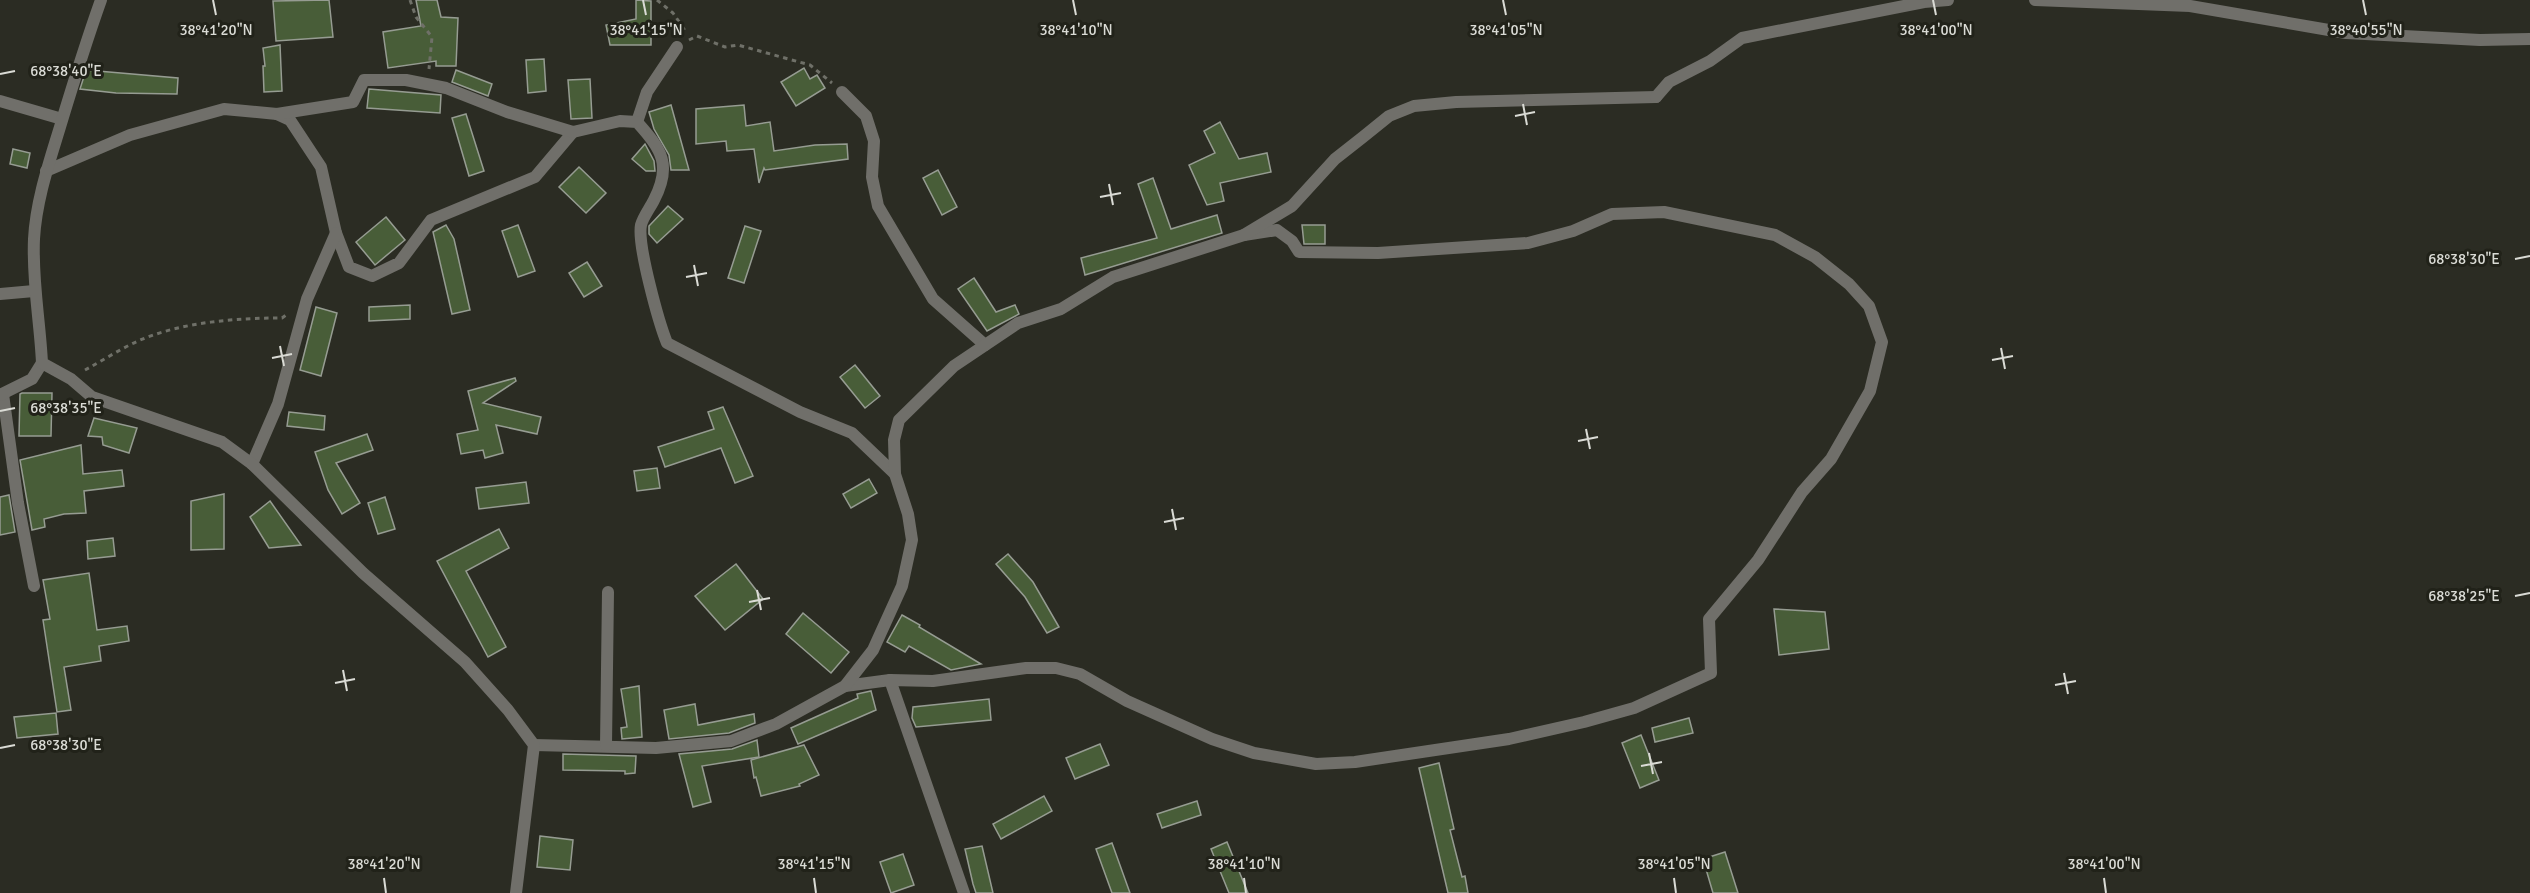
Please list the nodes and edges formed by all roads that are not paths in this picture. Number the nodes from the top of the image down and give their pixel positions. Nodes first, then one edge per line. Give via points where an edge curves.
1 (101, 0) edge
2 (1948, 0) edge
3 (2035, 0) edge
4 (2530, 39) edge
5 (677, 47) road end
6 (842, 92) road end
7 (0, 101) edge
8 (277, 114) junction
9 (62, 119) junction
10 (638, 122) junction
11 (573, 132) junction
12 (46, 171) junction
13 (336, 233) junction
14 (1244, 235) junction
15 (34, 291) junction
16 (0, 294) edge
17 (986, 345) junction
18 (42, 363) junction
19 (2, 394) edge
20 (252, 464) junction
21 (895, 474) junction
22 (34, 586) dead end
23 (608, 592) dead end
24 (890, 680) junction
25 (844, 686) junction
26 (606, 745) junction
27 (534, 746) junction
28 (516, 893) edge
29 (964, 893) edge

1 - 9 street
2 - 14 street via 1742,38 1710,61 1669,82 1656,97 1414,106 1389,116 1335,159 1292,206
3 - 4 street via 2190,6 2346,33
5 - 10 street via 647,92
6 - 17 street via 866,116 874,141 872,177 878,206 933,299
7 - 9 street
8 - 11 street via 353,102 364,80 406,80 446,88
8 - 12 street via 224,109 130,135
8 - 13 street via 290,120 321,167
9 - 12 street
10 - 11 street via 620,121
10 - 21 street via 657,144 663,164 662,183 641,225 641,244 668,343 800,412 852,433
11 - 13 street via 535,177 431,220 399,263 372,276 349,267
12 - 15 street via 34,237
13 - 20 street via 307,300 278,404
14 - 17 street via 1113,277 1061,309 1018,323
14 - 24 street via 1277,230 1299,252 1378,253 1528,243 1573,231 1612,214 1664,212 1775,235 1815,257 1869,306 1882,342 1870,391 1831,459 1802,492 1758,560 1709,619 1710,673 1634,708 1509,739 1355,762 1316,764 1254,753 1212,739 1127,701 1080,674 1056,668 1026,668 933,681
15 - 16 street
15 - 18 street
17 - 21 street via 954,366 898,420
18 - 19 street via 32,379
18 - 20 street via 71,379 92,397 222,442
19 - 22 street
20 - 27 street via 363,573 465,662
21 - 25 street via 912,540 902,586 873,650
23 - 26 street
24 - 25 street
24 - 29 street
25 - 26 street via 776,724 731,741 656,748
26 - 27 street
27 - 28 street

